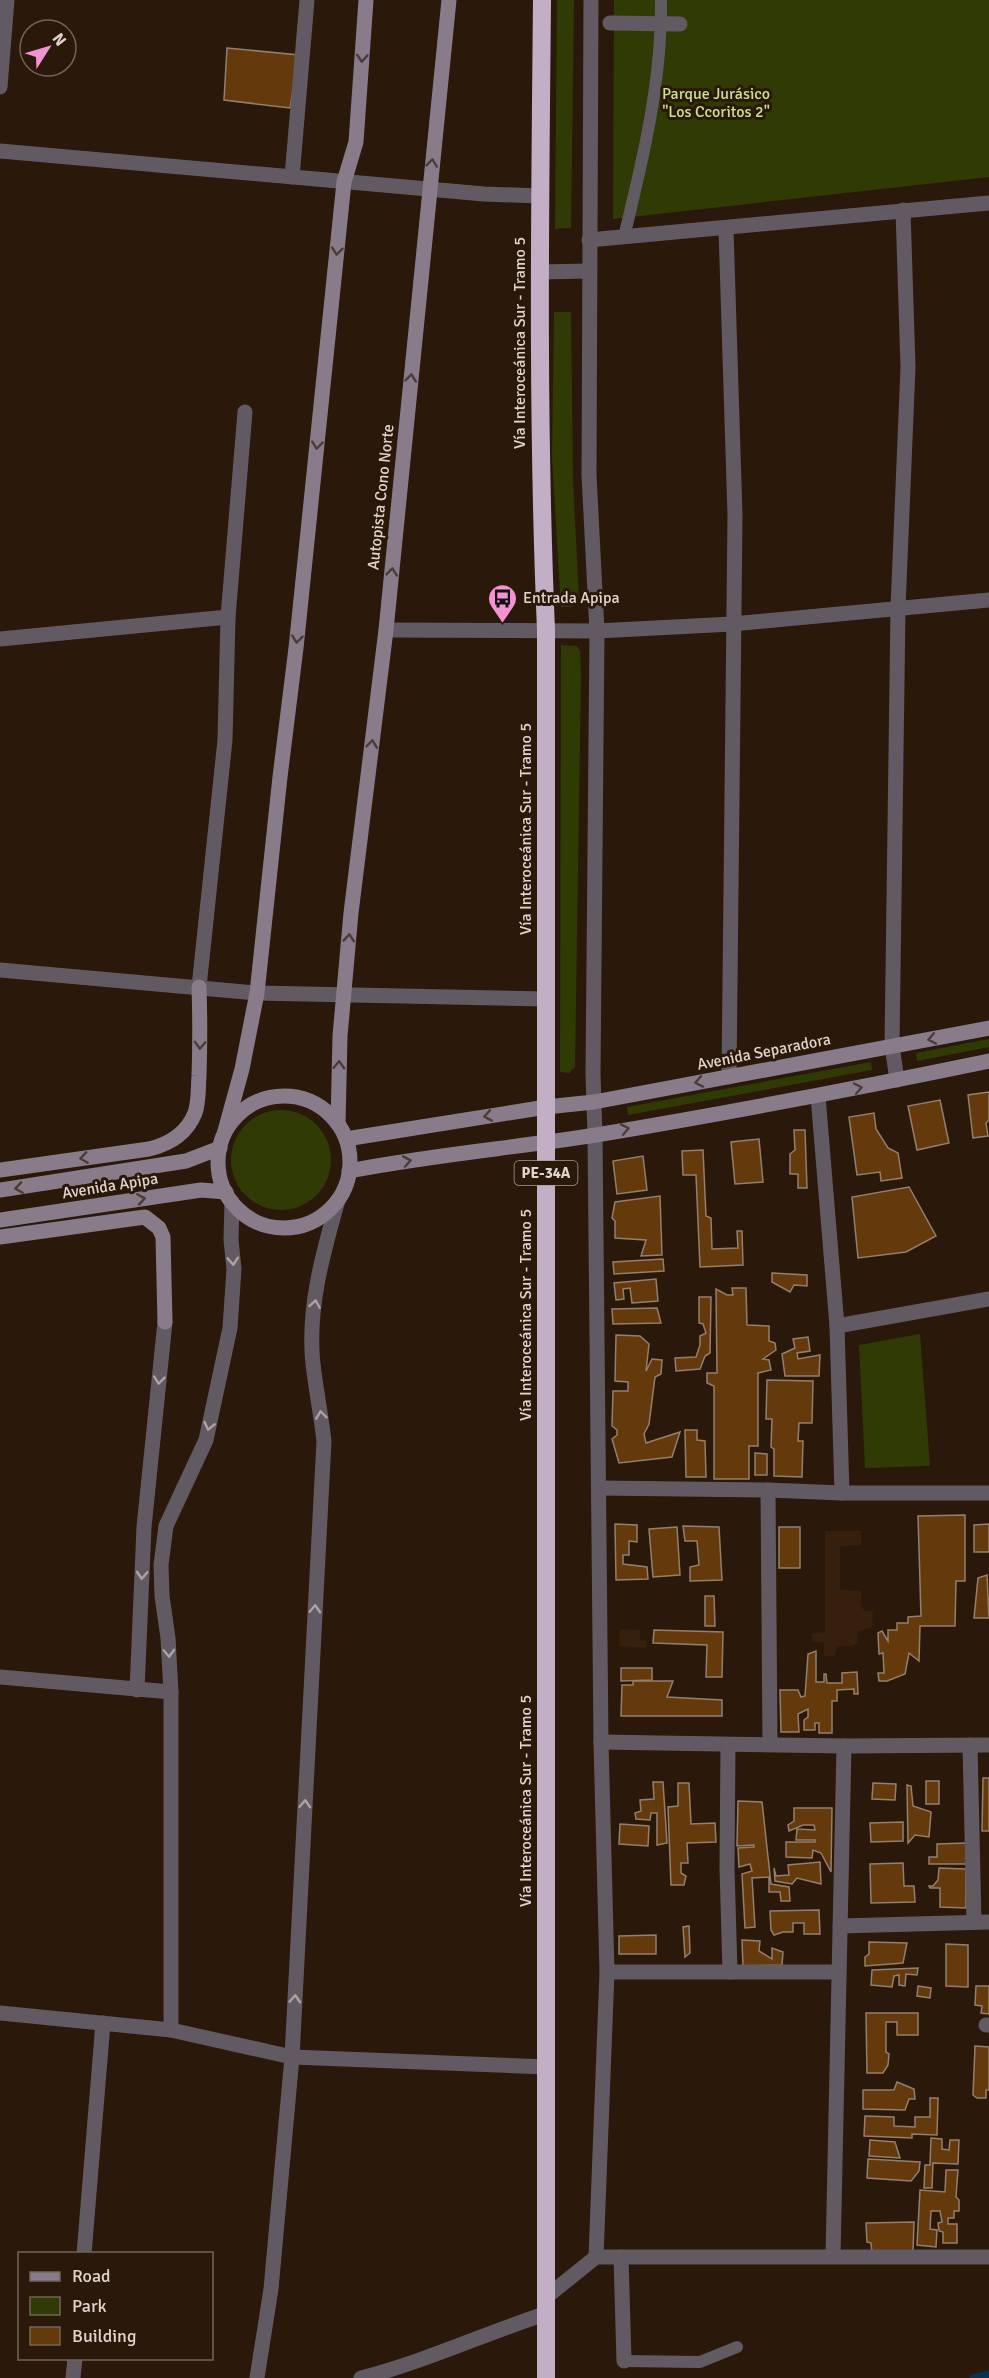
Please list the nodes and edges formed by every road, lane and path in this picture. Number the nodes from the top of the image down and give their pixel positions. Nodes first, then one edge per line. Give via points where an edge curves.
1 (7, 0) edge
2 (307, 0) edge
3 (366, 0) edge
4 (449, 0) edge
5 (542, 0) edge
6 (591, 0) edge
7 (661, 0) edge
8 (610, 23) dead end
9 (661, 24) junction
10 (680, 24) dead end
11 (0, 87) edge
12 (0, 151) edge
13 (292, 177) junction
14 (344, 182) junction
15 (430, 190) junction
16 (540, 196) junction
17 (989, 203) edge
18 (903, 210) junction
19 (726, 229) junction
20 (624, 237) junction
21 (589, 240) junction
22 (589, 271) junction
23 (539, 272) junction
24 (245, 412) dead end
25 (989, 600) edge
26 (898, 608) junction
27 (228, 617) junction
28 (732, 624) junction
29 (386, 630) junction
30 (546, 630) junction
31 (597, 631) junction
32 (0, 639) edge
33 (0, 970) edge
34 (199, 987) junction
35 (257, 993) junction
36 (344, 996) junction
37 (545, 999) junction
38 (989, 1028) edge
39 (892, 1046) junction
40 (989, 1061) edge
41 (729, 1077) junction
42 (897, 1080) junction
43 (818, 1096) junction
44 (594, 1102) junction
45 (546, 1107) junction
46 (338, 1124) junction
47 (225, 1131) junction
48 (595, 1135) junction
49 (346, 1139) junction
50 (546, 1142) junction
51 (219, 1148) junction
52 (0, 1170) edge
53 (349, 1172) junction
54 (0, 1190) edge
55 (229, 1197) junction
56 (338, 1200) junction
57 (0, 1220) edge
58 (0, 1236) edge
59 (989, 1299) edge
60 (165, 1322) joint
61 (837, 1326) junction
62 (598, 1488) junction
63 (768, 1490) junction
64 (842, 1493) junction
65 (989, 1493) edge
66 (0, 1677) edge
67 (137, 1690) junction
68 (171, 1692) junction
69 (602, 1743) junction
70 (770, 1744) junction
71 (728, 1745) junction
72 (970, 1745) junction
73 (989, 1745) edge
74 (844, 1746) junction
75 (982, 1922) edge
76 (840, 1926) junction
77 (607, 1972) junction
78 (730, 1972) junction
79 (838, 1972) junction
80 (0, 2013) edge
81 (103, 2023) junction
82 (171, 2030) junction
83 (292, 2057) junction
84 (546, 2067) junction
85 (84, 2252) edge
86 (833, 2256) junction
87 (596, 2257) junction
88 (621, 2257) junction
89 (989, 2257) edge
90 (545, 2306) junction
91 (737, 2347) dead end
92 (75, 2360) edge
93 (624, 2361) joint
94 (73, 2378) edge
95 (257, 2378) edge
96 (361, 2378) edge
97 (546, 2378) edge

1 - 11 street
2 - 13 street
3 -> 14 main road via 356,142
15 -> 4 main road, Autopista Cono Norte
5 - 16 highway, Vía Interoceánica Sur - Tramo 5 / PE-34A
6 - 21 street
7 - 9 lane
8 - 9 street
9 - 10 street
9 - 20 lane via 649,133
12 - 13 street
13 - 14 street
14 - 15 street
14 -> 35 main road
15 - 16 street
29 -> 15 main road, Autopista Cono Norte
16 - 23 highway, Vía Interoceánica Sur - Tramo 5 / PE-34A
17 - 18 street
18 - 19 street
18 - 26 street via 908,367
19 - 20 street
19 - 28 street via 735,515
20 - 21 street
21 - 22 street
22 - 23 street
22 - 31 street via 589,475
23 - 30 highway, Vía Interoceánica Sur - Tramo 5 / PE-34A via 540,494
24 - 27 street
25 - 26 street
26 - 28 street
26 - 39 street
27 - 32 street
27 - 34 street via 225,740
28 - 31 street
28 - 41 street
29 - 30 street
36 -> 29 main road, Autopista Cono Norte
30 - 31 street
30 - 37 highway, Vía Interoceánica Sur - Tramo 5 / PE-34A
31 - 44 street
33 - 34 street
34 - 35 street
34 -> 52 main road via 198,1096 196,1111 182,1133 166,1145 149,1149
35 - 36 street
35 - 47 main road
36 - 37 street
46 -> 36 main road, Autopista Cono Norte
37 - 45 highway, Vía Interoceánica Sur - Tramo 5 / PE-34A
38 -> 39 main road, Avenida Separadora
39 - 41 main road, Avenida Separadora
39 - 42 street
40 - 42 main road
41 -> 44 main road, Avenida Separadora
43 -> 42 main road
48 -> 43 main road
43 - 61 street
44 - 45 main road, Avenida Separadora
44 - 48 street
45 -> 49 main road
45 - 50 highway, Vía Interoceánica Sur - Tramo 5 / PE-34A
46 - 47 main road via 312,1102 279,1096 247,1106
46 - 49 main road
47 - 51 main road
48 - 50 main road
48 - 62 street
49 - 53 main road
53 -> 50 main road
50 - 84 highway, Vía Interoceánica Sur - Tramo 5 / PE-34A
51 -> 54 main road, Avenida Apipa via 186,1161
51 - 55 main road via 218,1163
53 - 56 main road
55 - 56 main road via 256,1221 286,1228 315,1220
57 -> 55 main road, Avenida Apipa via 201,1190
55 -> 68 street via 234,1269 230,1328 206,1440 166,1526 161,1565
83 -> 56 street via 324,1441 313,1363 313,1315 321,1264
58 - 60 main road via 145,1217 159,1228 162,1237
59 - 61 street
60 -> 67 street via 144,1527
61 - 64 street
62 - 63 street
62 - 69 street
63 - 64 street
63 - 70 street
64 - 65 street
66 - 67 street
67 - 68 street
68 - 82 street
69 - 71 street
69 - 77 street
70 - 71 street
70 - 74 street
71 - 78 street
72 - 73 street
72 - 74 street
72 - 75 street
74 - 76 street
75 - 76 street
76 - 79 street
77 - 78 street
77 - 87 street
78 - 79 street
79 - 86 street
80 - 81 street
81 - 82 street
81 - 85 street
82 - 83 street
83 - 84 street
83 - 95 street via 271,2289
84 - 90 highway, Vía Interoceánica Sur - Tramo 5 / PE-34A
86 - 88 street
86 - 89 street
87 - 88 street
87 - 90 street
88 - 93 street
90 - 96 street via 498,2330
90 - 97 highway, Vía Interoceánica Sur - Tramo 5 / PE-34A
91 - 93 lane via 700,2362
92 - 94 street

